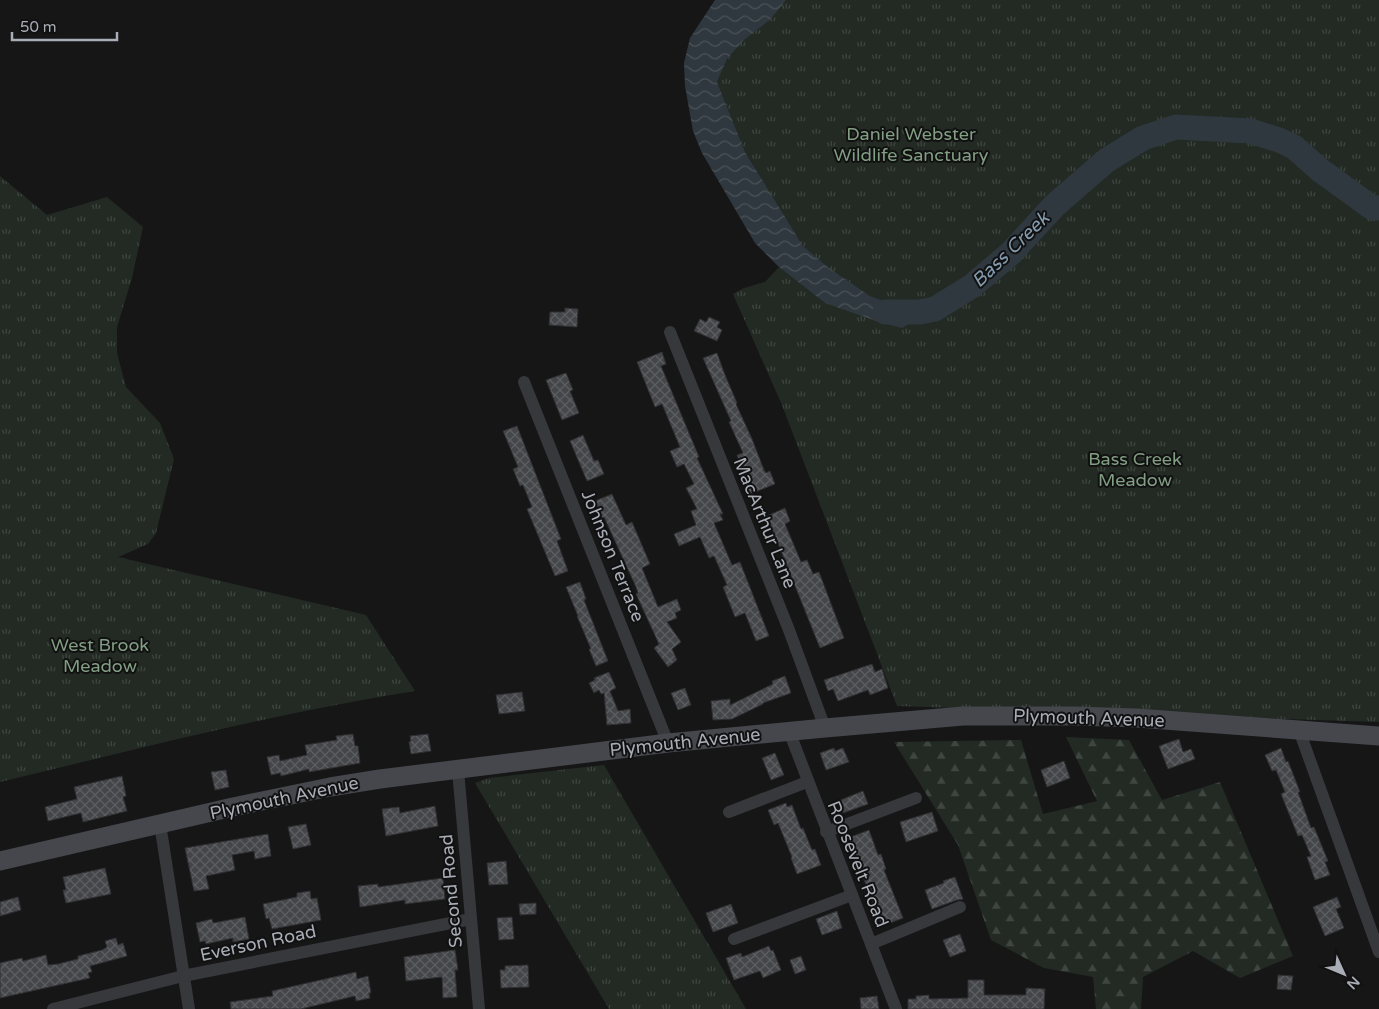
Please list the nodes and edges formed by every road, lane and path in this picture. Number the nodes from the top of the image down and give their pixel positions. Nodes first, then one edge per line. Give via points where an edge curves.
1 (670, 332) dead end
2 (524, 382) dead end
3 (826, 728) junction
4 (1299, 730) junction
5 (788, 731) junction
6 (1379, 736) edge
7 (668, 743) junction
8 (458, 770) junction
9 (807, 782) junction
10 (916, 798) dead end
11 (729, 812) dead end
12 (160, 824) junction
13 (826, 832) junction
14 (0, 861) edge
15 (852, 895) junction
16 (960, 907) dead end
17 (471, 919) junction
18 (734, 939) dead end
19 (872, 944) junction
20 (1379, 952) edge
21 (184, 976) junction
22 (53, 1009) edge
23 (189, 1009) edge
24 (479, 1009) edge
25 (896, 1009) edge

1 - 3 street, MacArthur Lane
2 - 7 street, Johnson Terrace
3 - 4 street, Plymouth Avenue via 963,716 1076,716
3 - 5 street, Plymouth Avenue
4 - 6 street, Plymouth Avenue
4 - 20 street
5 - 7 street, Plymouth Avenue
5 - 9 street, Roosevelt Road
7 - 8 street, Plymouth Avenue
8 - 12 street, Plymouth Avenue via 330,787
8 - 17 street, Second Road
9 - 11 street
9 - 13 street, Roosevelt Road
10 - 13 street
12 - 14 street, Plymouth Avenue
12 - 21 street
13 - 15 street, Roosevelt Road
15 - 18 street
15 - 19 street, Roosevelt Road
16 - 19 street
17 - 21 street, Everson Road
17 - 24 street, Second Road
19 - 25 street, Roosevelt Road
21 - 22 street, Everson Road
21 - 23 street

